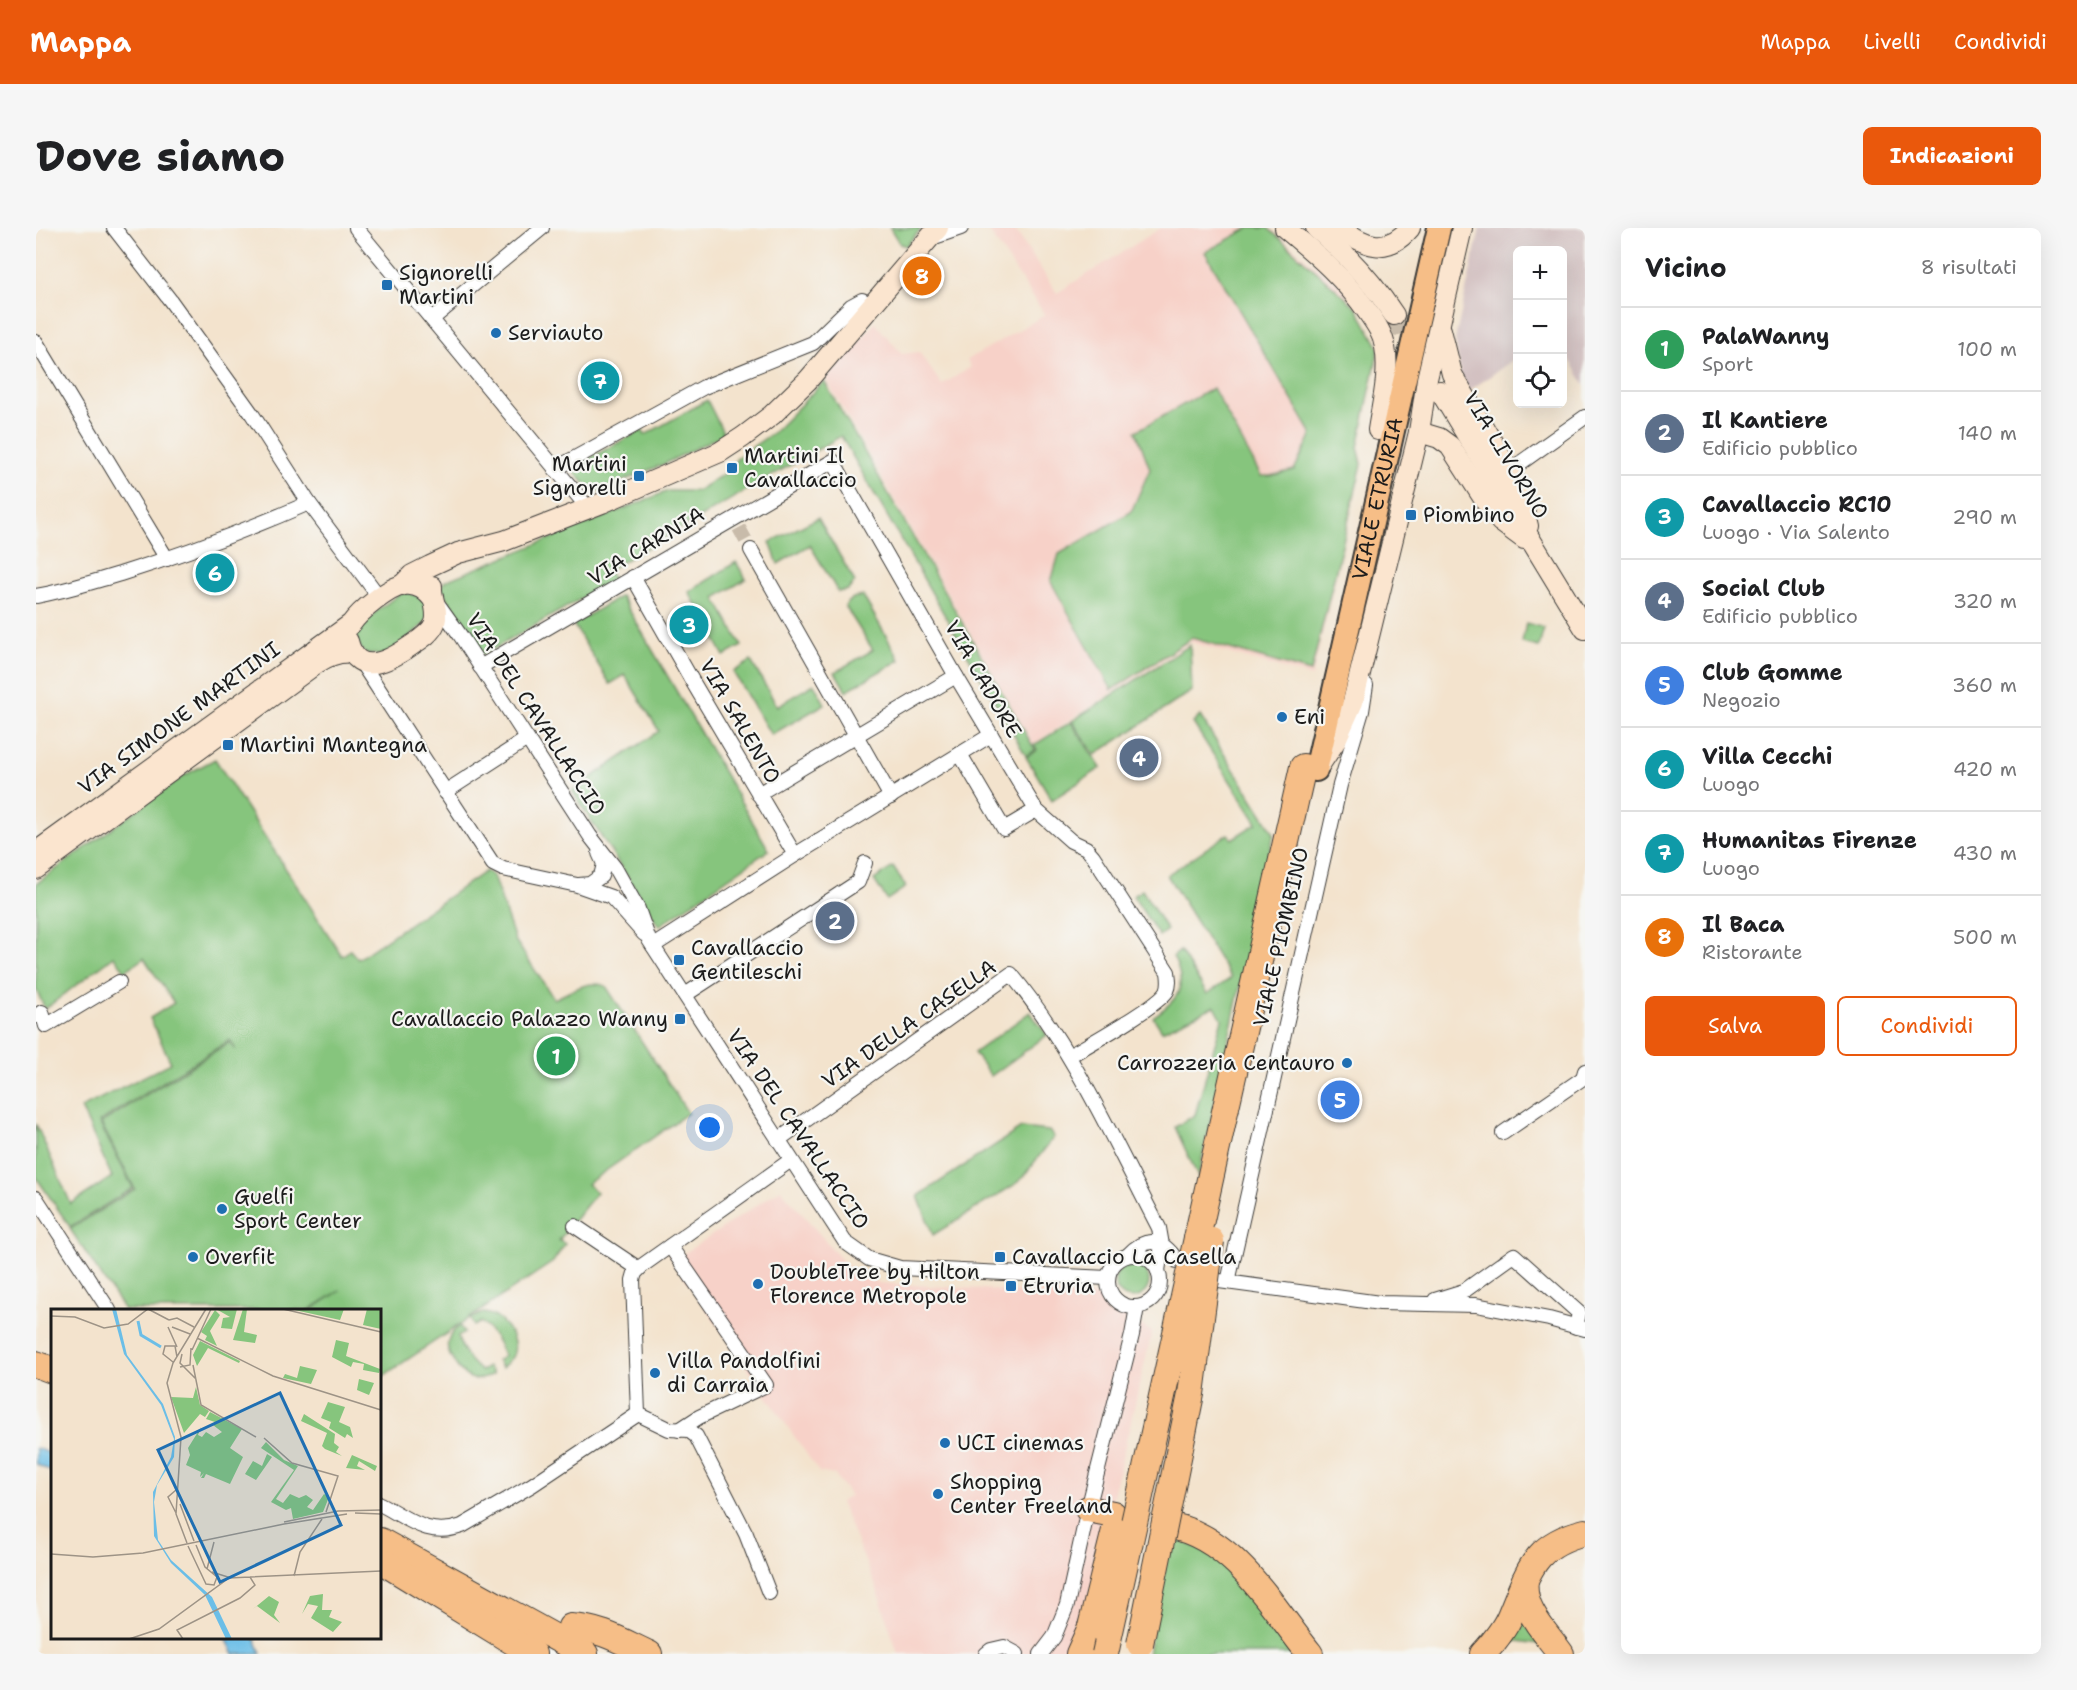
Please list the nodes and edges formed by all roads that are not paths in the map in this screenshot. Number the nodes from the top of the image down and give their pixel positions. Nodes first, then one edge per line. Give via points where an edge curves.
1 (114, 228) edge
2 (356, 228) edge
3 (542, 228) edge
4 (961, 228) edge
5 (1285, 228) edge
6 (1316, 228) edge
7 (1341, 228) edge
8 (1410, 228) edge
9 (1424, 228) edge
10 (1439, 228) edge
11 (1462, 228) edge
12 (933, 234) edge
13 (872, 305) junction
14 (1394, 315) tunnel mouth
15 (432, 319) junction
16 (1440, 324) junction
17 (36, 342) edge
18 (1440, 391) dead end
19 (1585, 417) edge
20 (1378, 430) junction
21 (1419, 432) junction
22 (833, 460) joint
23 (555, 469) junction
24 (1509, 471) junction
25 (309, 503) junction
26 (588, 508) junction
27 (504, 541) junction
28 (1531, 543) junction
29 (752, 550) tunnel mouth
30 (167, 559) junction
31 (633, 577) junction
32 (401, 586) junction
33 (36, 596) edge
34 (380, 598) junction
35 (433, 599) junction
36 (1379, 603) junction
37 (351, 624) junction
38 (1585, 629) edge
39 (356, 656) junction
40 (480, 667) junction
41 (956, 676) junction
42 (991, 735) junction
43 (858, 736) junction
44 (527, 740) junction
45 (960, 754) junction
46 (1309, 769) junction
47 (445, 792) junction
48 (758, 794) junction
49 (891, 796) junction
50 (1036, 810) junction
51 (590, 836) junction
52 (36, 852) edge
53 (795, 855) junction
54 (865, 863) dead end
55 (36, 869) edge
56 (577, 885) junction
57 (651, 943) junction
58 (119, 982) dead end
59 (684, 995) junction
60 (36, 1016) edge
61 (1069, 1056) junction
62 (1584, 1075) edge
63 (1233, 1107) junction
64 (1503, 1133) dead end
65 (778, 1140) junction
66 (791, 1160) junction
67 (36, 1198) edge
68 (1205, 1200) junction
69 (575, 1226) dead end
70 (1162, 1245) junction
71 (670, 1246) junction
72 (1128, 1255) junction
73 (1177, 1261) dead end
74 (637, 1270) junction
75 (1158, 1270) junction
76 (1108, 1278) junction
77 (1423, 1304) junction
78 (1137, 1307) junction
79 (108, 1309) edge
80 (1581, 1328) edge
81 (36, 1364) edge
82 (51, 1370) edge
83 (36, 1379) edge
84 (51, 1385) edge
85 (638, 1414) junction
86 (680, 1430) junction
87 (381, 1505) edge
88 (1172, 1526) dead end
89 (1585, 1532) edge
90 (381, 1542) edge
91 (1585, 1551) edge
92 (381, 1561) edge
93 (1531, 1567) junction
94 (769, 1593) dead end
95 (571, 1627) dead end
96 (1133, 1651) edge
97 (534, 1654) edge
98 (585, 1654) edge
99 (649, 1654) edge
100 (986, 1654) edge
101 (1017, 1654) edge
102 (1041, 1654) edge
103 (1079, 1654) edge
104 (1105, 1654) edge
105 (1310, 1654) edge
106 (1483, 1654) edge
107 (1561, 1654) edge

1 - 25 street via 252,414
2 - 15 street
3 - 15 street
4 - 12 street
5 - 20 street via 1343,279 1382,336 1386,366
6 - 14 street via 1366,275
7 - 8 street via 1360,242 1374,245 1395,241
9 - 20 main road, VIALE ETRURIA
10 - 46 main road, VIALE ETRURIA
11 - 16 street, VIALE PIOMBINO
12 - 13 street, VIA SIMONE MARTINI
13 - 23 street via 862,300 813,343 704,387
13 - 26 street, VIA SIMONE MARTINI via 808,380 760,426 720,452
15 - 23 street
16 - 21 street, VIALE PIOMBINO
16 - 24 street, VIA LIVORNO via 1452,374
17 - 30 street
18 - 28 street, VIA LIVORNO
19 - 24 street
20 - 46 main road, VIALE ETRURIA
21 - 28 street, VIA LIVORNO via 1449,444 1493,513
21 - 36 street, VIALE PIOMBINO
22 - 31 street, VIA CARNIA via 736,523
22 - 41 street, VIA CADORE
23 - 26 street
24 - 28 street, VIA LIVORNO via 1521,493
25 - 30 street
25 - 34 street
26 - 27 street, VIA SIMONE MARTINI
27 - 32 street, VIA SIMONE MARTINI via 458,553 412,575
27 - 35 street, VIA SIMONE MARTINI via 440,573 432,585
28 - 38 street, VIA LIVORNO
29 - 43 street
30 - 33 street
31 - 40 street, VIA CARNIA
31 - 48 street, VIA SALENTO
32 - 34 street, VIA SIMONE MARTINI
32 - 35 street via 416,586
34 - 37 street, VIA SIMONE MARTINI
35 - 39 street, VIA SIMONE MARTINI via 436,617 428,633 387,661 369,663
35 - 40 street, VIA DEL CAVALLACCIO
36 - 46 street, VIALE PIOMBINO via 1349,714 1335,742
36 - 77 street, VIALE PIOMBINO via 1362,711 1340,784 1223,1281 1380,1303
37 - 39 street via 348,638
37 - 52 street, VIA SIMONE MARTINI
39 - 47 street
39 - 55 street, VIA SIMONE MARTINI via 336,654 317,663
40 - 44 street, VIA DEL CAVALLACCIO
41 - 42 street, VIA CADORE
41 - 43 street
42 - 45 street
42 - 50 street, VIA CADORE
43 - 48 street
43 - 49 street
44 - 47 street
44 - 51 street, VIA DEL CAVALLACCIO
45 - 49 street
45 - 50 street via 1004,829
46 - 63 highway
47 - 56 street via 496,866
48 - 53 street, VIA SALENTO
49 - 53 street
50 - 61 street via 1093,856 1169,979 1161,998
51 - 56 street via 604,870 596,881
51 - 57 street, VIA DEL CAVALLACCIO via 630,894
53 - 57 street
54 - 59 street via 858,882
56 - 57 street via 611,897
57 - 59 street, VIA DEL CAVALLACCIO
58 - 60 street via 46,1026 42,1012
59 - 65 street, VIA DEL CAVALLACCIO
61 - 65 street, VIA DELLA CASELLA via 1011,974
61 - 70 street, VIA DELLA CASELLA via 1159,1228
62 - 64 street
63 - 68 highway, bridge
63 - 96 highway, bridge via 1191,1394
65 - 66 street, VIA DEL CAVALLACCIO
66 - 71 street
66 - 76 street, VIA DEL CAVALLACCIO via 845,1242 879,1263 900,1268
67 - 79 street
68 - 103 highway, bridge via 1164,1329 1091,1627
68 - 104 highway, bridge
69 - 74 street
70 - 72 street via 1145,1243
70 - 73 street, VIA DELLA CASELLA
70 - 75 street, VIA DELLA CASELLA
71 - 74 street
71 - 86 street via 766,1384
72 - 75 street via 1149,1259
72 - 76 street via 1114,1263
74 - 85 street via 633,1280
75 - 78 street via 1165,1285 1154,1298
76 - 78 street via 1115,1299 1125,1306
77 - 80 street via 1476,1305
77 - 80 street via 1464,1291 1514,1255 1579,1313
78 - 102 street via 1100,1511 1054,1637
81 - 82 highway
83 - 84 highway
85 - 86 street
85 - 87 street via 532,1485 445,1532 426,1528
86 - 94 street via 696,1436 746,1534
88 - 105 highway via 1203,1538 1228,1555
89 - 93 highway via 1548,1548
90 - 98 highway
91 - 93 highway via 1565,1548
92 - 97 highway
93 - 106 highway via 1508,1621
93 - 107 highway via 1524,1589 1528,1607
95 - 99 highway via 602,1632
100 - 101 street via 1004,1647

